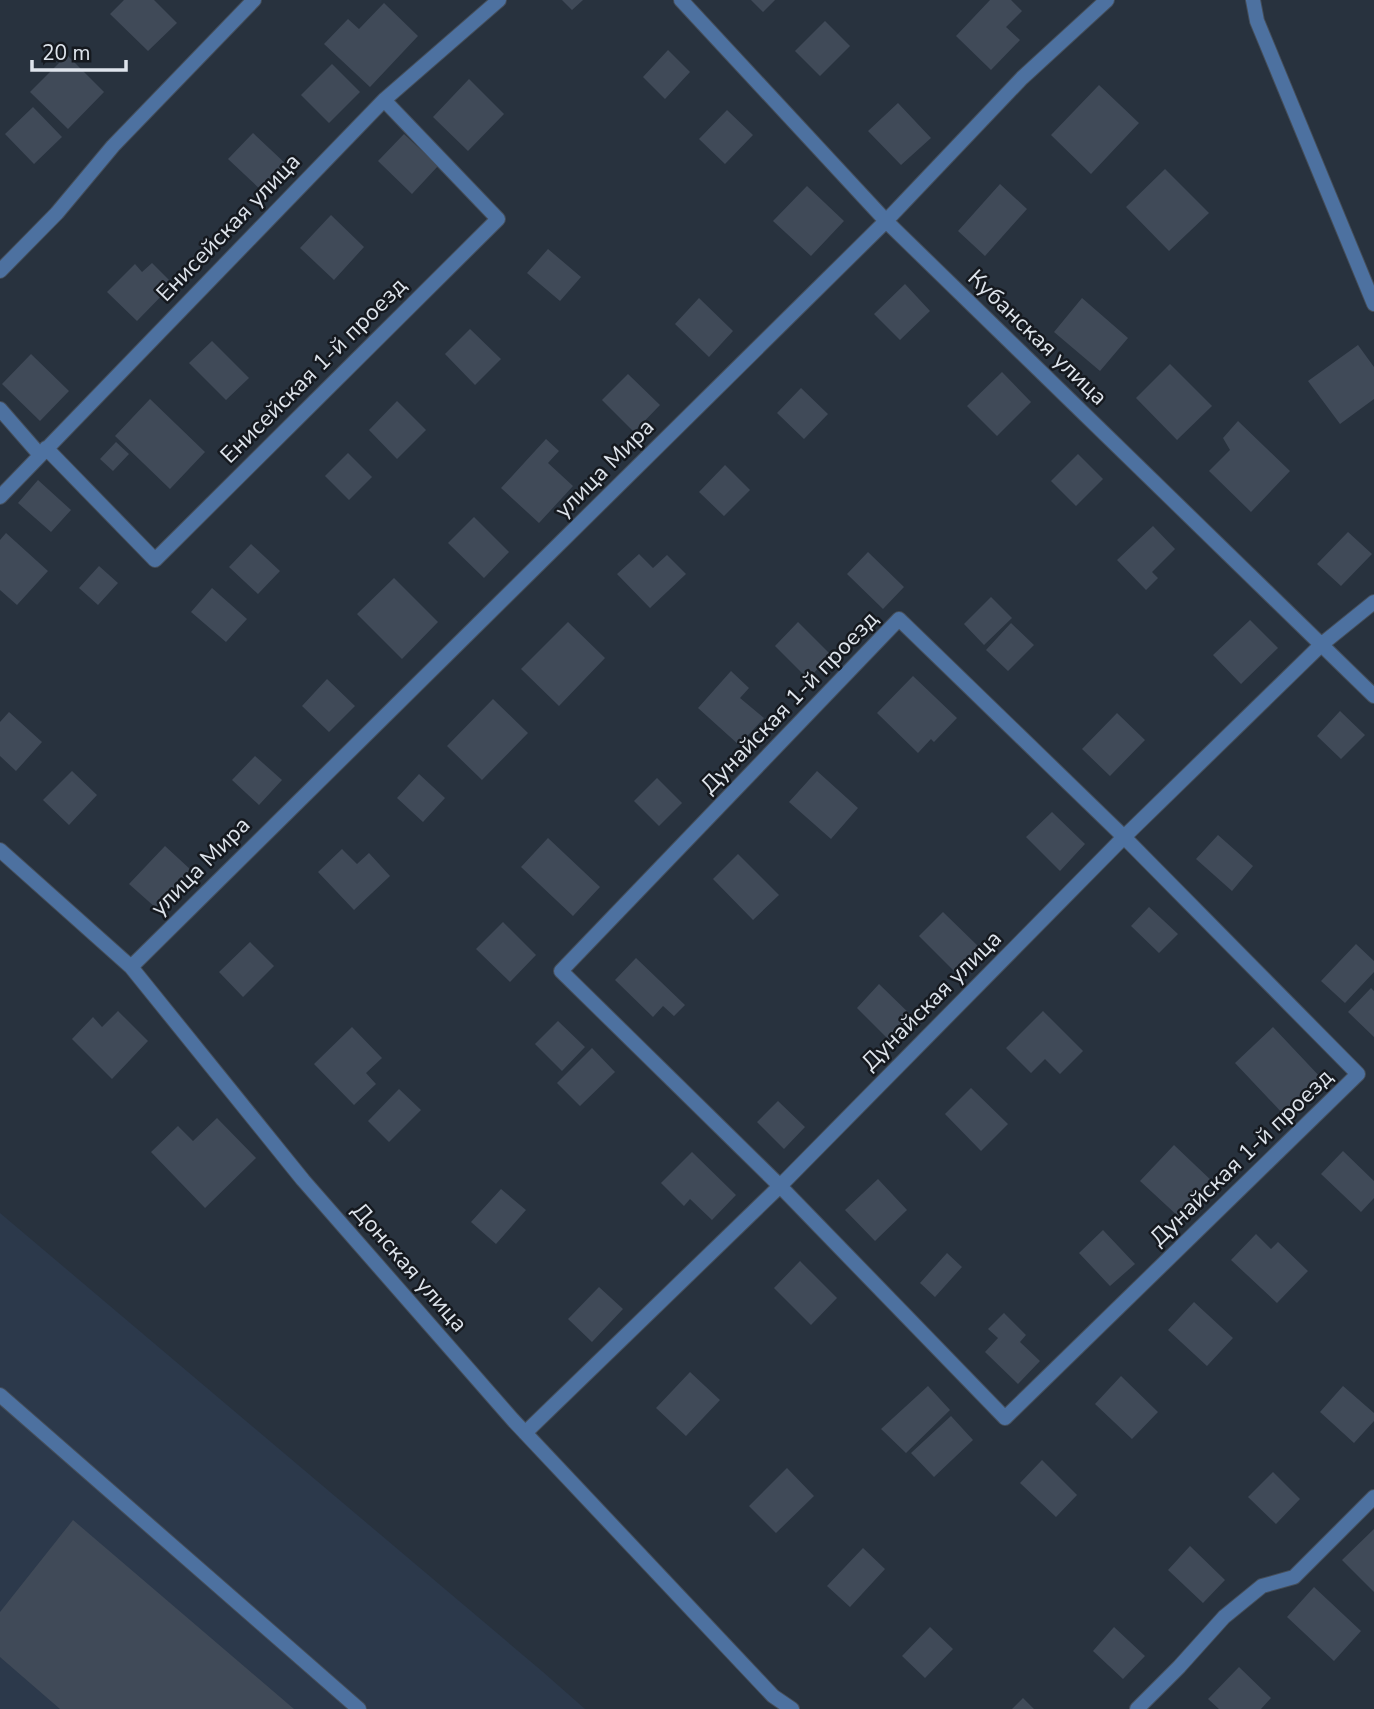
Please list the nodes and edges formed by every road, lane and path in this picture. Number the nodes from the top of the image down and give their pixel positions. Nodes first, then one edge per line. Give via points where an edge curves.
1 (254, 0) edge
2 (499, 0) edge
3 (681, 0) edge
4 (1107, 0) edge
5 (1253, 0) edge
6 (384, 100) junction
7 (886, 221) junction
8 (0, 271) edge
9 (1374, 304) edge
10 (0, 409) edge
11 (43, 451) junction
12 (0, 497) edge
13 (1374, 602) edge
14 (1322, 644) junction
15 (1374, 696) edge
16 (1124, 837) junction
17 (0, 850) edge
18 (131, 967) junction
19 (780, 1186) junction
20 (0, 1395) edge
21 (525, 1433) junction
22 (1374, 1497) edge
23 (359, 1709) edge
24 (792, 1709) edge
25 (1137, 1709) edge

1 - 8 street
2 - 6 street, Енисейская улица
3 - 7 street, Кубанская улица
4 - 7 street, улица Мира via 1022,78
5 - 9 street via 1257,21
6 - 11 street, Енисейская улица
6 - 11 street, Енисейская 1-й проезд via 498,219 155,560
7 - 14 street, Кубанская улица
7 - 18 street, улица Мира
10 - 11 street, Енисейская 1-й проезд
11 - 12 street, Енисейская улица
13 - 14 street, Дунайская улица
14 - 15 street, Кубанская улица
14 - 16 street, Дунайская улица
16 - 19 street, Дунайская улица
16 - 19 street, Дунайская 1-й проезд via 899,620 561,971
16 - 19 street, Дунайская 1-й проезд via 1359,1074 1005,1418
17 - 18 street, Донская улица
18 - 21 street, Донская улица via 303,1180
19 - 21 street, Дунайская улица
20 - 23 street
21 - 24 street, Донская улица via 774,1696
22 - 25 street via 1294,1577 1262,1586 1224,1617

